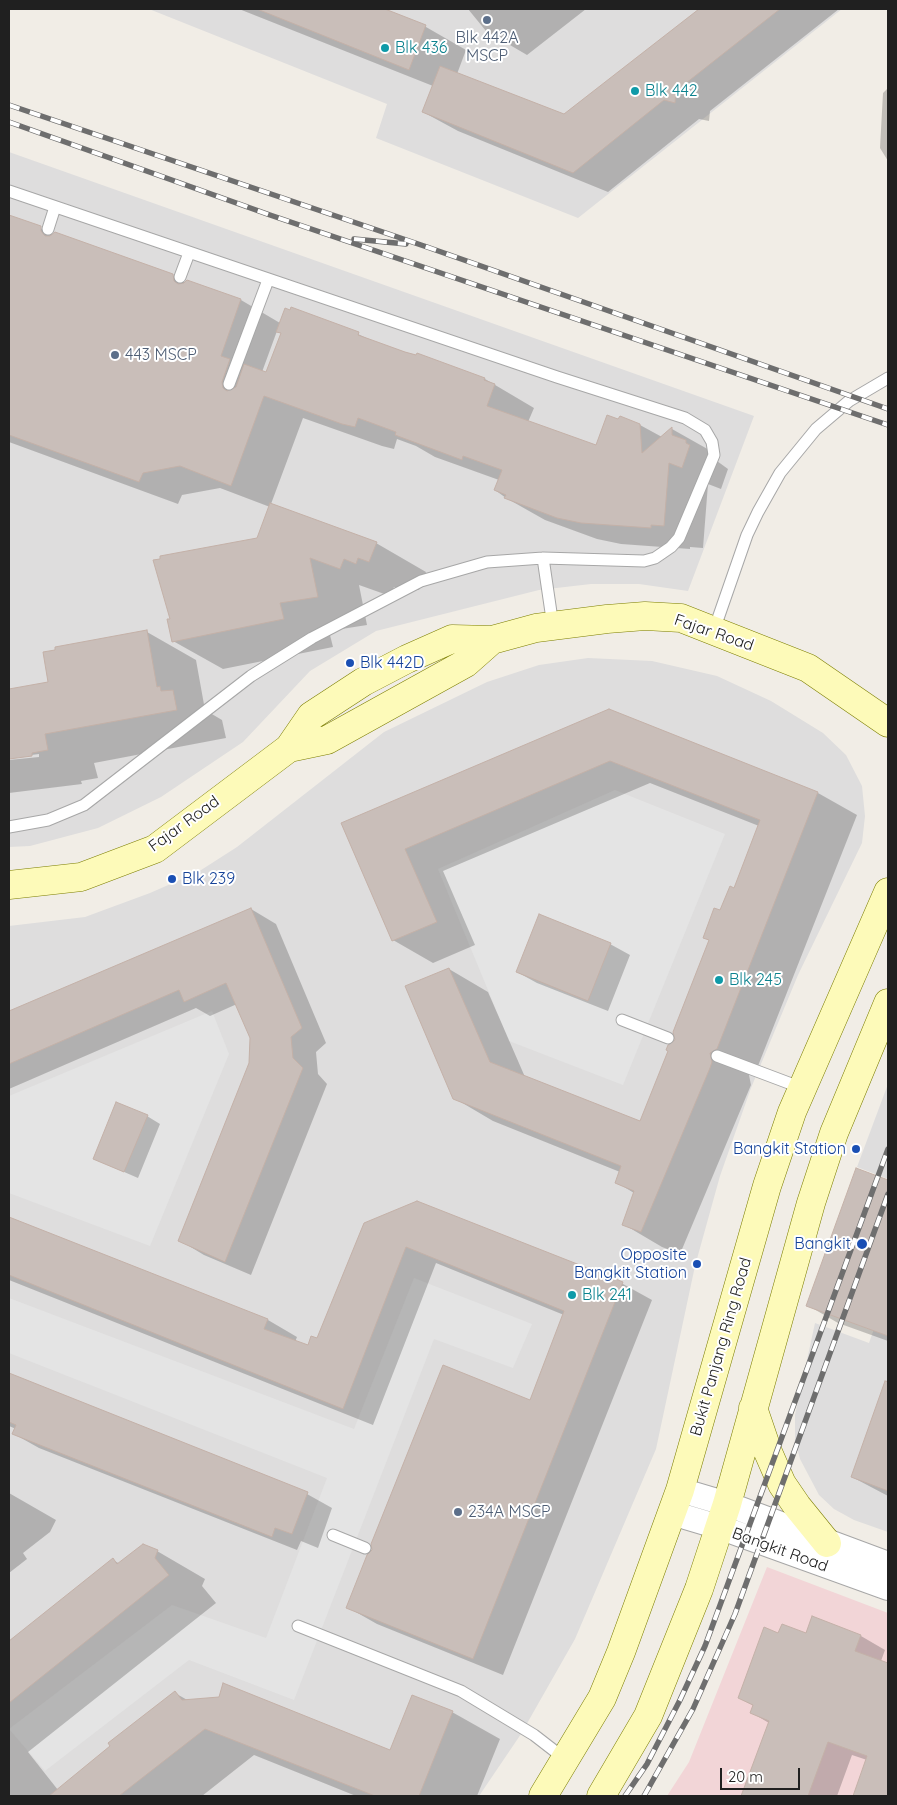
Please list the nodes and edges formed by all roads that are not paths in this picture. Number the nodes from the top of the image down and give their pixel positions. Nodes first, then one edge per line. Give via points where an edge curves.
1 (9, 191) edge
2 (55, 207) junction
3 (48, 229) dead end
4 (189, 253) junction
5 (180, 277) dead end
6 (268, 280) junction
7 (888, 378) edge
8 (230, 384) dead end
9 (543, 558) junction
10 (553, 626) junction
11 (714, 630) junction
12 (888, 724) edge
13 (9, 827) edge
14 (9, 885) edge
15 (888, 892) edge
16 (888, 1004) edge
17 (622, 1020) dead end
18 (668, 1038) dead end
19 (717, 1056) dead end
20 (802, 1088) junction
21 (753, 1408) junction
22 (676, 1501) junction
23 (723, 1516) junction
24 (334, 1535) dead end
25 (827, 1543) junction
26 (365, 1548) dead end
27 (888, 1564) edge
28 (888, 1588) edge
29 (298, 1626) dead end
30 (566, 1760) junction
31 (543, 1796) edge
32 (601, 1796) edge

1 - 2 lane
2 - 3 lane
2 - 4 lane
4 - 5 lane
4 - 6 lane
6 - 8 lane
6 - 9 lane via 685,418 705,430 714,448 712,462 678,538 664,553 644,561
7 - 11 lane via 849,401 816,429 780,474 747,535
9 - 10 lane
9 - 13 lane via 488,562 421,581 312,638 251,676 84,806 48,820
10 - 11 main road, Fajar Road via 645,616 681,618
10 - 14 main road, Fajar Road via 492,640 466,663 327,740 289,748 155,848 81,877
11 - 12 main road, Fajar Road via 808,668
15 - 20 main road, Bukit Panjang Ring Road
16 - 21 main road via 834,1133 811,1202
17 - 18 lane
19 - 20 lane
20 - 22 main road, Bukit Panjang Ring Road via 767,1186
21 - 23 main road
21 - 25 main road via 782,1484
22 - 23 street, Bangkit Road
22 - 30 main road, Bukit Panjang Ring Road via 602,1698
23 - 25 street, Bangkit Road
23 - 28 street, Bangkit Road
23 - 32 main road via 699,1589 648,1716
24 - 26 lane
25 - 27 street, Bangkit Road
29 - 30 lane via 461,1691 534,1735
30 - 31 main road, Bukit Panjang Ring Road

